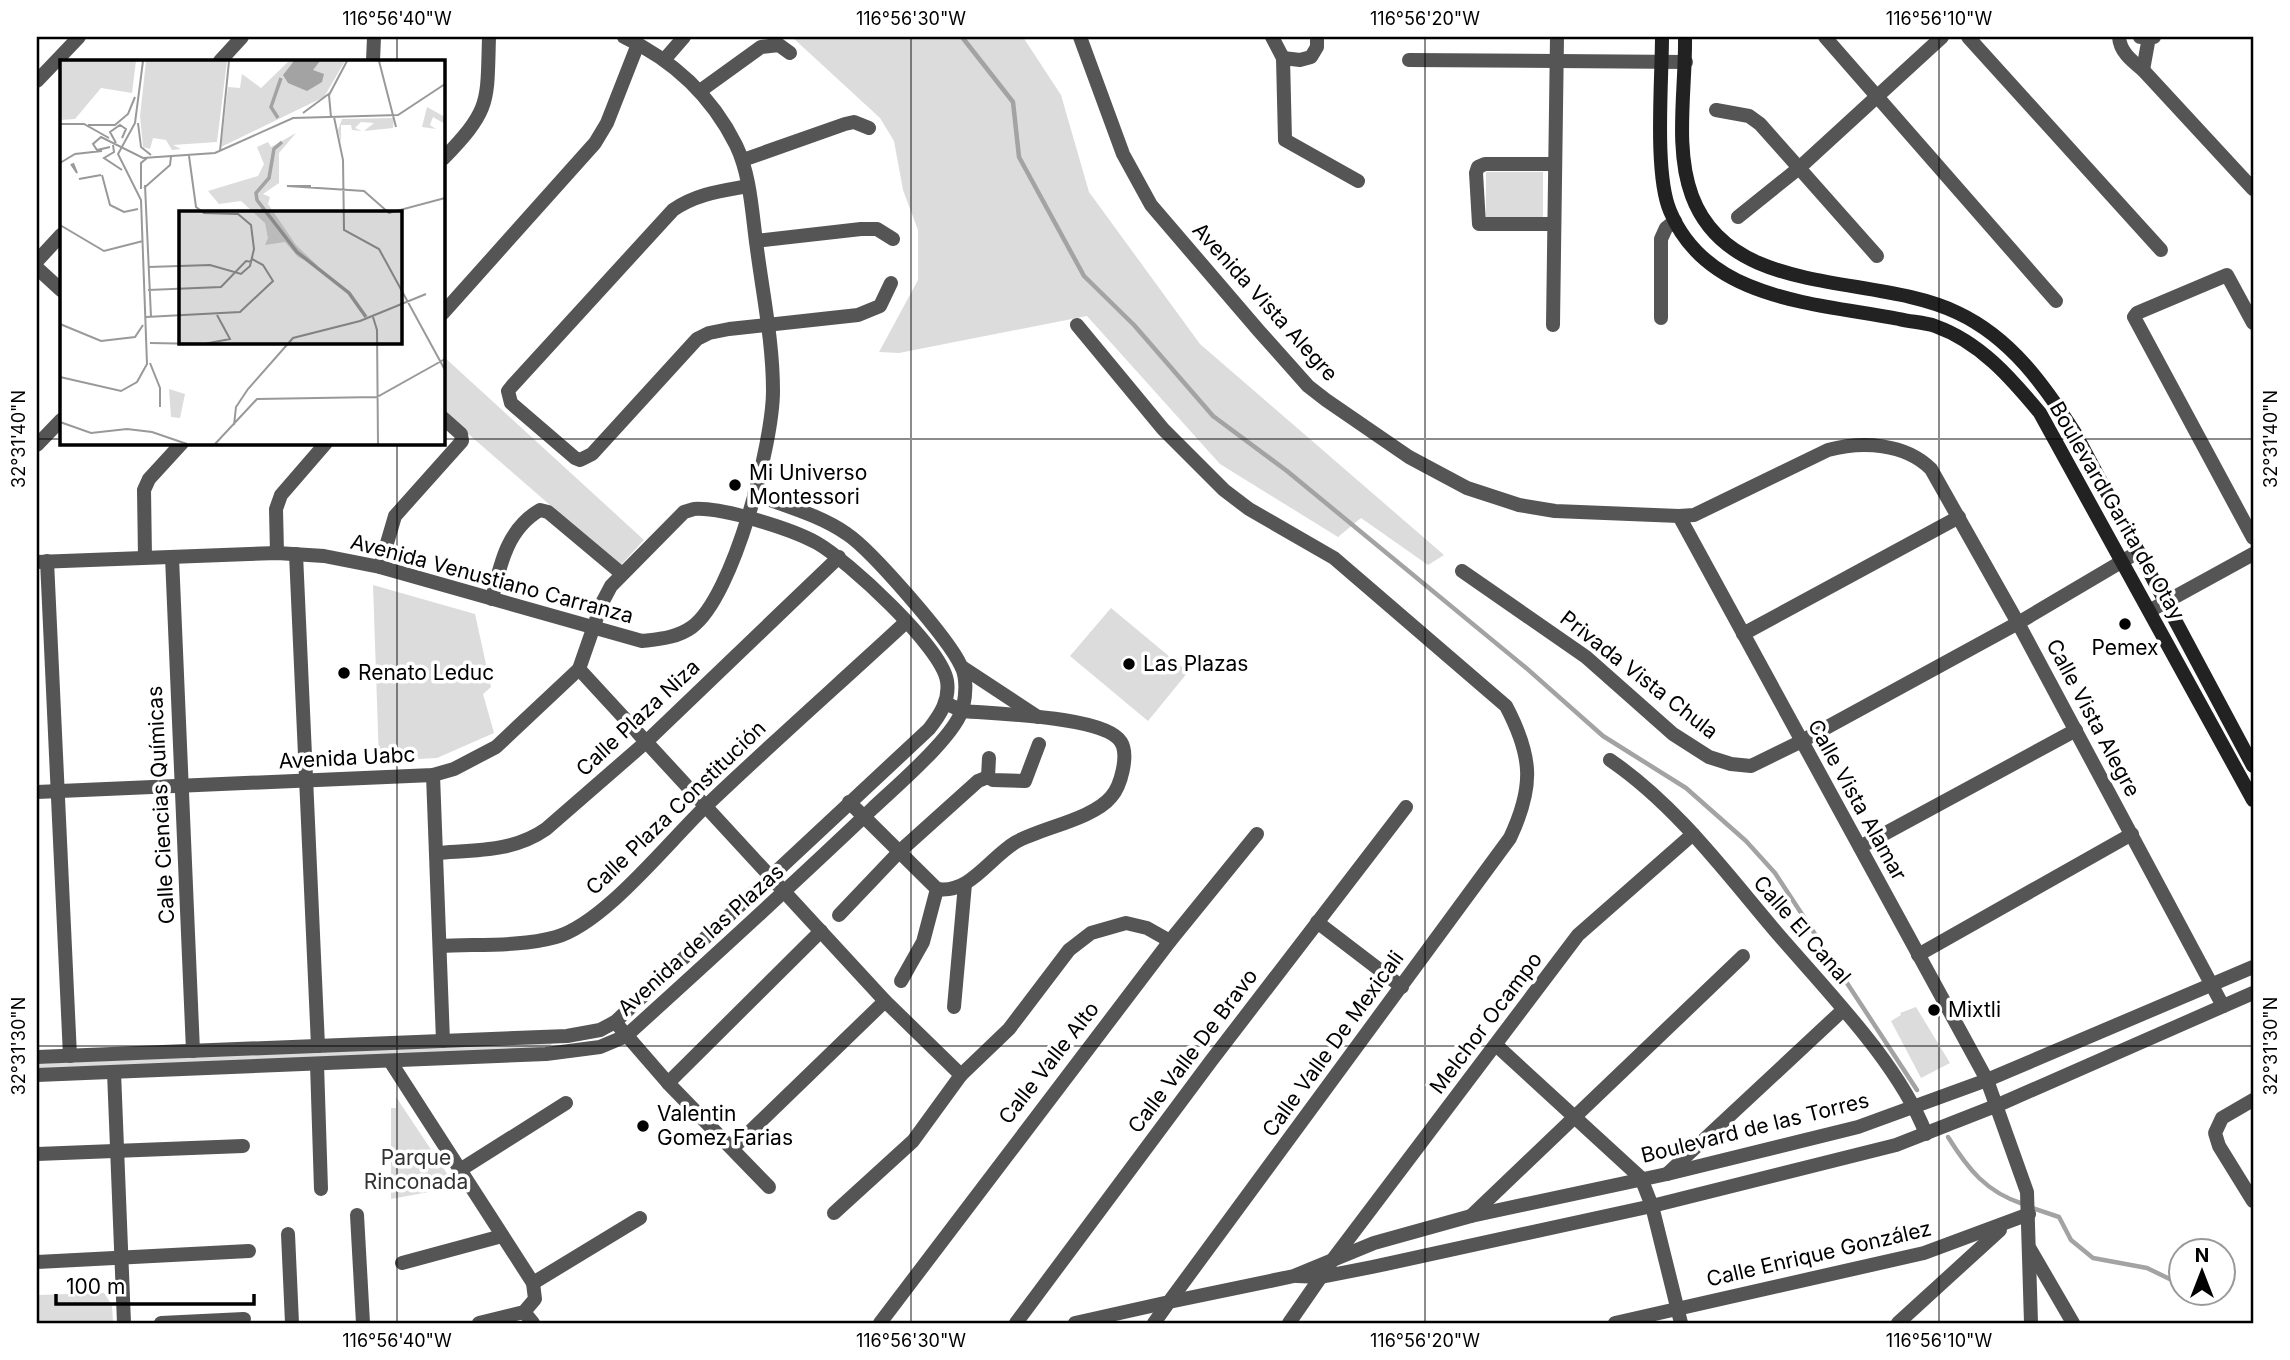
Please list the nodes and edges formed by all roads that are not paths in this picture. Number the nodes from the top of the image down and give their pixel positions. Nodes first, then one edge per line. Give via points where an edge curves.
1 (79, 37) edge
2 (242, 37) edge
3 (374, 37) edge
4 (489, 37) edge
5 (624, 37) edge
6 (684, 37) edge
7 (1080, 37) edge
8 (1272, 37) edge
9 (1317, 37) edge
10 (1557, 37) edge
11 (1662, 37) edge
12 (1685, 37) edge
13 (1825, 37) edge
14 (1942, 37) edge
15 (1968, 37) edge
16 (2119, 37) edge
17 (2140, 37) edge
18 (2151, 37) edge
19 (638, 44) junction
20 (790, 53) dead end
21 (1283, 58) junction
22 (221, 60) edge
23 (373, 60) edge
24 (664, 60) junction
25 (1409, 60) dead end
26 (1557, 60) junction
27 (1662, 62) junction
28 (1686, 62) junction
29 (2143, 70) junction
30 (40, 71) edge
31 (700, 91) junction
32 (1878, 95) junction
33 (1716, 110) dead end
34 (869, 128) dead end
35 (444, 158) edge
36 (743, 160) junction
37 (1554, 164) junction
38 (1799, 168) junction
39 (1359, 181) dead end
40 (748, 187) junction
41 (2253, 189) edge
42 (1738, 217) dead end
43 (1675, 221) junction
44 (1554, 224) junction
45 (60, 236) edge
46 (892, 239) dead end
47 (755, 241) junction
48 (2161, 250) dead end
49 (1877, 256) dead end
50 (37, 261) edge
51 (37, 268) edge
52 (891, 283) dead end
53 (60, 289) edge
54 (2056, 301) dead end
55 (444, 312) edge
56 (1661, 318) dead end
57 (2253, 323) edge
58 (1077, 325) dead end
59 (1553, 325) dead end
60 (767, 326) junction
61 (444, 419) edge
62 (60, 421) edge
63 (181, 444) edge
64 (325, 444) edge
65 (37, 445) edge
66 (1917, 456) joint
67 (754, 494) junction
68 (1679, 516) junction
69 (1959, 517) junction
70 (746, 519) junction
71 (2253, 538) edge
72 (2138, 552) junction
73 (277, 553) junction
74 (296, 554) junction
75 (2253, 554) edge
76 (145, 557) junction
77 (172, 557) junction
78 (839, 557) junction
79 (2123, 560) junction
80 (42, 562) edge
81 (380, 567) junction
82 (1462, 572) dead end
83 (622, 574) junction
84 (492, 598) junction
85 (2165, 601) junction
86 (2151, 610) junction
87 (906, 622) junction
88 (2018, 623) junction
89 (593, 627) junction
90 (1743, 634) junction
91 (962, 667) junction
92 (579, 669) junction
93 (945, 703) junction
94 (963, 711) junction
95 (1042, 720) junction
96 (2076, 730) junction
97 (646, 742) junction
98 (1800, 742) junction
99 (1039, 744) dead end
100 (989, 758) dead end
101 (1610, 760) dead end
102 (2253, 766) edge
103 (433, 775) junction
104 (988, 777) junction
105 (306, 780) junction
106 (180, 786) junction
107 (37, 792) edge
108 (57, 792) junction
109 (2253, 800) edge
110 (849, 802) junction
111 (705, 806) junction
112 (1406, 807) dead end
113 (864, 817) junction
114 (1257, 834) dead end
115 (1693, 834) junction
116 (2132, 834) junction
117 (1860, 847) junction
118 (899, 852) junction
119 (437, 853) junction
120 (770, 876) junction
121 (965, 884) junction
122 (937, 889) junction
123 (786, 893) junction
124 (839, 915) dead end
125 (1317, 922) junction
126 (821, 931) junction
127 (1170, 941) junction
128 (440, 946) junction
129 (1919, 955) junction
130 (1743, 956) dead end
131 (2253, 967) edge
132 (901, 981) dead end
133 (2212, 984) junction
134 (1402, 987) junction
135 (2253, 993) edge
136 (885, 1001) junction
137 (2223, 1006) junction
138 (954, 1007) dead end
139 (1843, 1010) junction
140 (615, 1022) junction
141 (626, 1036) junction
142 (443, 1041) junction
143 (1496, 1045) junction
144 (318, 1046) junction
145 (193, 1051) junction
146 (69, 1056) junction
147 (37, 1057) edge
148 (390, 1060) junction
149 (317, 1064) junction
150 (114, 1072) junction
151 (37, 1075) edge
152 (961, 1075) junction
153 (1987, 1080) junction
154 (668, 1083) junction
155 (2253, 1100) edge
156 (566, 1103) dead end
157 (1914, 1105) junction
158 (1998, 1105) junction
159 (1574, 1117) junction
160 (1926, 1134) junction
161 (243, 1146) dead end
162 (733, 1148) junction
163 (117, 1151) junction
164 (37, 1154) edge
165 (460, 1170) junction
166 (1667, 1174) junction
167 (1641, 1178) junction
168 (769, 1186) dead end
169 (321, 1189) dead end
170 (2253, 1201) edge
171 (1652, 1206) junction
172 (834, 1213) dead end
173 (2029, 1214) junction
174 (357, 1215) dead end
175 (1471, 1216) junction
176 (640, 1219) dead end
177 (2007, 1224) junction
178 (288, 1234) dead end
179 (502, 1236) junction
180 (2030, 1249) junction
181 (248, 1251) dead end
182 (122, 1258) junction
183 (1334, 1258) junction
184 (37, 1262) edge
185 (402, 1264) dead end
186 (1294, 1276) junction
187 (1321, 1278) junction
188 (533, 1283) junction
189 (1170, 1302) junction
190 (1678, 1308) junction
191 (528, 1317) edge
192 (244, 1319) dead end
193 (1901, 1322) edge
194 (124, 1323) edge
195 (161, 1323) edge
196 (292, 1323) edge
197 (363, 1323) edge
198 (479, 1323) edge
199 (880, 1323) edge
200 (1016, 1323) edge
201 (1075, 1323) edge
202 (1154, 1323) edge
203 (1289, 1323) edge
204 (1615, 1323) edge
205 (1681, 1323) edge
206 (2031, 1323) edge
207 (2073, 1323) edge

1 - 30 street
2 - 22 street
3 - 23 street
4 - 35 street via 481,117
5 - 19 street, Avenida Venustiano Carranza
6 - 24 street
7 - 68 street, Avenida Vista Alegre via 1123,154 1151,205 1276,351 1326,400 1409,457 1467,488 1519,506
8 - 21 street
9 - 21 street via 1311,57
10 - 26 street
11 - 27 main road, Boulevard Garita de Otay
12 - 28 main road, Boulevard Garita de Otay
13 - 32 street
14 - 32 street
15 - 48 street
16 - 29 street via 2122,50
17 - 18 street
18 - 29 street
19 - 24 street, Avenida Venustiano Carranza
19 - 55 street via 595,143
20 - 31 street via 779,45 761,47
21 - 39 street via 1285,140
24 - 31 street, Avenida Venustiano Carranza
25 - 26 street
26 - 27 street
26 - 37 street
27 - 28 street
27 - 43 main road, Boulevard Garita de Otay via 1662,179
28 - 72 main road, Boulevard Garita de Otay via 1684,145 1689,185 1703,218 1724,245 1774,270 1925,300 1983,326 2048,391
29 - 41 street
31 - 36 street, Avenida Venustiano Carranza
32 - 38 street
32 - 54 street
33 - 38 street via 1749,116
34 - 36 street via 845,124
36 - 40 street, Avenida Venustiano Carranza
37 - 44 street
37 - 44 street via 1485,164 1476,173 1479,224
38 - 42 street
38 - 49 street
40 - 47 street, Avenida Venustiano Carranza
40 - 60 street via 706,194 673,210 512,386 508,391 511,402 580,460 592,454 697,339 709,333
43 - 56 street via 1661,239
43 - 79 main road, Boulevard Garita de Otay via 1702,257 1721,273 1752,288 1935,326 1993,361 2040,414
44 - 59 street
45 - 50 street
46 - 47 street via 877,229 861,229
47 - 60 street, Avenida Venustiano Carranza
51 - 53 street
52 - 60 street via 886,298 869,312
57 - 71 street via 2227,275 2134,317
58 - 134 street, Calle Valle De Mexicali via 1163,429 1224,490 1248,509 1334,558 1506,706 1522,736 1528,782 1525,806 1510,838
60 - 67 street, Avenida Venustiano Carranza via 771,415
61 - 81 street via 461,434 460,446 395,516
62 - 65 street
63 - 76 street via 144,490
64 - 73 street via 281,495 276,509
66 - 68 street, Avenida Vista Alegre via 1883,446 1848,445 1828,450 1695,515
66 - 69 street, Calle Vista Alegre via 1931,469
67 - 70 street, Avenida Venustiano Carranza
67 - 91 street via 849,535 936,630
68 - 90 street, Calle Vista Alamar
69 - 88 street, Calle Vista Alegre
69 - 90 street
70 - 78 street via 799,535
70 - 83 street, Avenida Uabc via 706,509 684,512
70 - 89 street, Avenida Venustiano Carranza via 717,595 693,626 678,635 642,641
72 - 79 street, Privada Vista Chula
72 - 85 main road, Boulevard Garita de Otay
73 - 74 street, Avenida Venustiano Carranza
73 - 77 street, Avenida Venustiano Carranza
74 - 81 street, Avenida Venustiano Carranza
74 - 105 street
75 - 85 street
76 - 77 street, Avenida Venustiano Carranza
76 - 80 street, Avenida Venustiano Carranza
77 - 106 street, Calle Ciencias Químicas
78 - 87 street
78 - 97 street, Calle Plaza Niza
79 - 86 main road, Boulevard Garita de Otay
79 - 88 street, Privada Vista Chula
80 - 108 street
81 - 84 street, Avenida Venustiano Carranza
82 - 98 street, Privada Vista Chula via 1586,657 1673,734 1709,757 1751,765
83 - 84 street via 548,512 536,512 505,549
83 - 89 street, Avenida Uabc via 605,596
84 - 89 street, Avenida Venustiano Carranza
85 - 86 street
85 - 102 main road, Boulevard Garita de Otay
86 - 109 main road, Boulevard Garita de Otay
87 - 93 street via 943,668
87 - 111 street, Calle Plaza Constitución
88 - 96 street, Calle Vista Alegre
88 - 98 street, Privada Vista Chula
89 - 92 street, Avenida Uabc
90 - 98 street, Calle Vista Alamar
91 - 94 street
91 - 95 street
92 - 97 street
92 - 103 street, Avenida Uabc via 496,747
93 - 94 street
93 - 110 street, Avenida de las Plazas via 929,729
94 - 95 street
94 - 113 street, Avenida de las Plazas via 950,731
95 - 121 street via 1090,724 1115,734 1124,749 1117,788 1101,806 1017,841
96 - 116 street, Calle Vista Alegre
96 - 117 street
97 - 111 street
97 - 119 street, Calle Plaza Niza via 529,841
98 - 117 street, Calle Vista Alamar
99 - 104 street via 1026,781
100 - 104 street
101 - 115 street, Calle El Canal
103 - 105 street, Avenida Uabc
103 - 119 street
104 - 118 street
105 - 106 street, Avenida Uabc
105 - 144 street
106 - 108 street, Avenida Uabc
106 - 145 street, Calle Ciencias Químicas
107 - 108 street, Avenida Uabc
108 - 146 street
110 - 113 street
110 - 120 street, Avenida de las Plazas
111 - 120 street
111 - 128 street, Calle Plaza Constitución via 577,928 530,941
112 - 125 street, Calle Valle De Bravo
113 - 118 street
113 - 123 street, Avenida de las Plazas
114 - 127 street, Calle Valle Alto
115 - 139 street, Calle El Canal
115 - 143 street, Melchor Ocampo via 1578,935
116 - 129 street
116 - 133 street, Calle Vista Alegre
117 - 129 street, Calle Vista Alamar
118 - 122 street
118 - 124 street
119 - 128 street
120 - 123 street
120 - 140 street, Avenida de las Plazas
121 - 122 street
121 - 138 street
122 - 132 street via 923,942
123 - 126 street
123 - 141 street, Avenida de las Plazas
125 - 134 street
125 - 200 street, Calle Valle De Bravo
126 - 136 street
126 - 154 street
127 - 152 street via 1126,923 1091,933 1057,963 1009,1029
127 - 199 street, Calle Valle Alto
128 - 142 street
129 - 153 street, Calle Vista Alamar
130 - 159 street
131 - 133 street, Boulevard de las Torres
133 - 137 street, Calle Vista Alegre
133 - 153 street, Boulevard de las Torres
134 - 189 street, Calle Valle De Mexicali
135 - 137 street, Boulevard de las Torres
136 - 152 street
136 - 162 street
137 - 158 street, Boulevard de las Torres
139 - 157 street, Calle El Canal
139 - 166 street
140 - 141 street
140 - 142 street, Avenida de las Plazas via 566,1037
141 - 148 street, Avenida de las Plazas via 576,1052
141 - 154 street
142 - 144 street, Avenida de las Plazas
143 - 159 street
143 - 183 street, Melchor Ocampo
144 - 145 street, Avenida de las Plazas
145 - 146 street, Avenida de las Plazas
146 - 147 street, Avenida de las Plazas
148 - 149 street, Avenida de las Plazas
148 - 165 street
149 - 150 street, Avenida de las Plazas
149 - 169 street
150 - 151 street, Avenida de las Plazas
150 - 163 street
152 - 172 street via 913,1141
153 - 157 street, Boulevard de las Torres
153 - 158 street, Calle Vista Alamar
154 - 162 street
155 - 170 street via 2222,1118 2215,1133
156 - 165 street
157 - 160 street, Calle El Canal
157 - 166 street, Boulevard de las Torres via 1858,1127
158 - 160 street, Boulevard de las Torres
158 - 173 street via 2027,1192
159 - 167 street
159 - 175 street
160 - 171 street, Boulevard de las Torres via 1862,1155
161 - 163 street
162 - 168 street
163 - 164 street
163 - 182 street
165 - 179 street
166 - 167 street, Boulevard de las Torres
167 - 171 street
167 - 175 street, Boulevard de las Torres
171 - 187 street, Boulevard de las Torres
171 - 190 street
173 - 177 street, Calle Enrique González
173 - 180 street
174 - 197 street
175 - 183 street, Boulevard de las Torres
176 - 188 street
177 - 190 street, Calle Enrique González via 1924,1253
177 - 193 street
178 - 196 street
179 - 185 street
179 - 188 street
180 - 206 street
180 - 207 street
181 - 182 street
182 - 184 street
182 - 194 street
183 - 186 street, Boulevard de las Torres
183 - 187 street, Melchor Ocampo
186 - 187 street, Boulevard de las Torres
186 - 189 street, Boulevard de las Torres
187 - 203 street, Melchor Ocampo
188 - 191 street
189 - 201 street, Boulevard de las Torres
189 - 202 street, Calle Valle De Mexicali
190 - 204 street, Calle Enrique González
190 - 205 street
191 - 198 street
192 - 195 street

